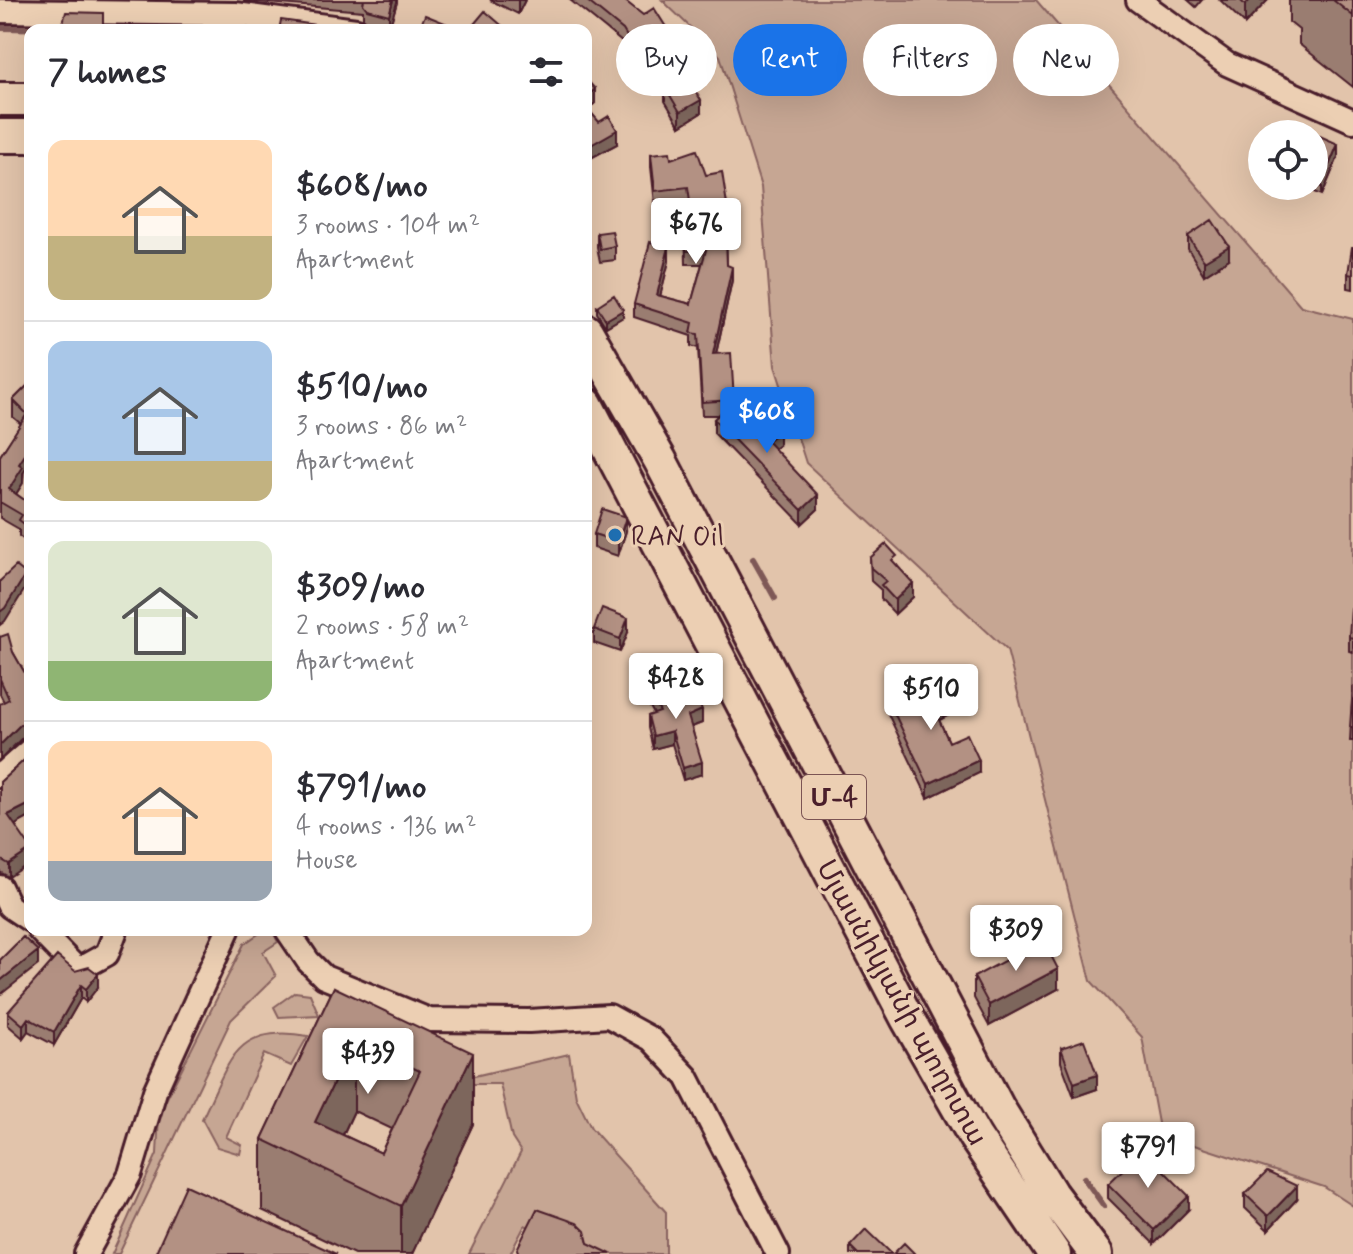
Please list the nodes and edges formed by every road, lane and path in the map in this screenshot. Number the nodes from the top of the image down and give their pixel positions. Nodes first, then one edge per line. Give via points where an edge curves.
1 (1138, 0) edge
2 (0, 11) edge
3 (311, 24) edge
4 (0, 99) edge
5 (24, 99) edge
6 (1353, 121) edge
7 (0, 136) edge
8 (24, 136) edge
9 (592, 341) edge
10 (592, 415) edge
11 (24, 755) edge
12 (0, 776) edge
13 (3, 903) edge
14 (24, 916) edge
15 (45, 936) edge
16 (114, 936) edge
17 (225, 936) edge
18 (291, 936) edge
19 (86, 1254) edge
20 (778, 1254) edge
21 (1054, 1254) edge
22 (1096, 1254) edge

1 - 6 street via 1227,64
2 - 3 street via 235,14
4 - 5 highway
7 - 8 highway
9 - 22 highway, Մյասնիկյանի պողոտա / Մ-4 via 632,407 998,1108
10 - 21 highway, Մյասնիկյանի պողոտա / Մ-4 via 907,1018 975,1137
11 - 12 street
13 - 14 street
15 - 16 street via 78,970 107,954
17 - 19 street via 155,1091 130,1174
18 - 20 street via 324,977 429,1020 609,1016 651,1039 687,1077

